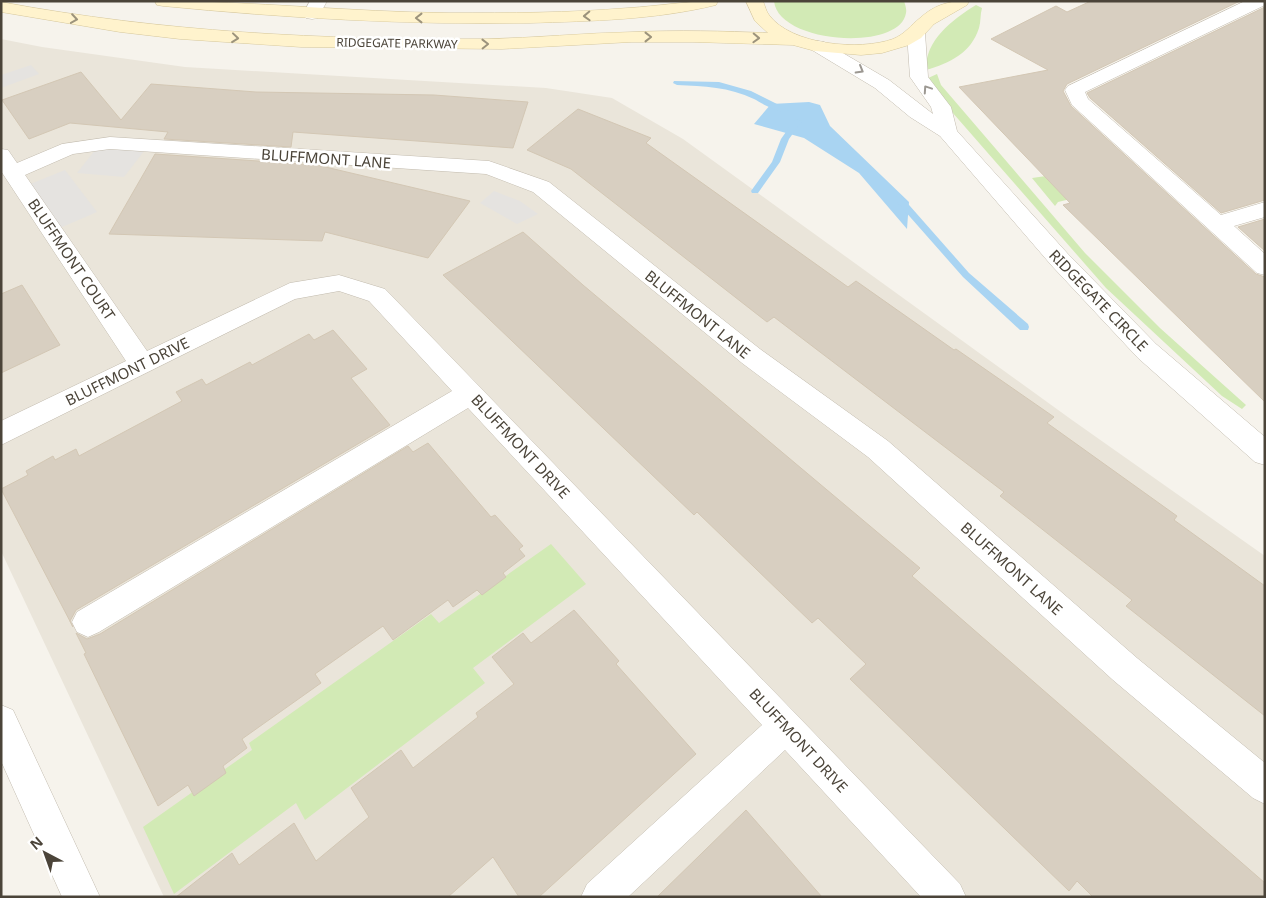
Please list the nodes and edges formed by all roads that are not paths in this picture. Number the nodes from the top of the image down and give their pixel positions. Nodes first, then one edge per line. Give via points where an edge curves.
1 (164, 1) edge
2 (710, 1) edge
3 (754, 1) edge
4 (924, 1) edge
5 (961, 1) edge
6 (1259, 1) edge
7 (1, 7) edge
8 (315, 8) edge
9 (921, 27) junction
10 (795, 40) junction
11 (818, 46) junction
12 (947, 132) junction
13 (7, 164) edge
14 (1265, 209) edge
15 (1217, 224) junction
16 (1265, 266) edge
17 (142, 364) junction
18 (471, 393) junction
19 (1, 434) edge
20 (1265, 454) edge
21 (88, 622) dead end
22 (1, 722) edge
23 (786, 726) junction
24 (1265, 786) edge
25 (81, 897) edge
26 (600, 897) edge
27 (947, 897) edge

1 - 8 main road, RIDGEGATE PARKWAY
2 -> 8 main road, RIDGEGATE PARKWAY via 618,14 512,18 374,18
3 - 10 main road, RIDGEGATE PARKWAY via 755,10 763,21
4 - 9 main road via 927,7
5 - 9 main road, RIDGEGATE PARKWAY
6 - 15 street via 1075,90 1079,101
7 -> 10 main road, RIDGEGATE PARKWAY via 128,27 245,39 357,44 485,44 632,37
9 - 11 main road, RIDGEGATE PARKWAY via 898,43 874,49
12 -> 9 street, RIDGEGATE CIRCLE via 940,107 919,77
10 - 11 main road, RIDGEGATE PARKWAY
11 -> 12 street, RIDGEGATE CIRCLE via 882,84 917,113
12 - 20 street, RIDGEGATE CIRCLE via 1146,351
13 - 17 street, BLUFFMONT COURT
13 - 24 street, BLUFFMONT LANE via 69,148 110,144 489,168 541,187 751,356 878,449 1125,669
14 - 15 street
15 - 16 street
17 - 18 street, BLUFFMONT DRIVE via 290,291 339,283 377,294
17 - 19 street, BLUFFMONT DRIVE
18 - 21 street
18 - 23 street, BLUFFMONT DRIVE
22 - 25 street
23 - 26 street
23 - 27 street, BLUFFMONT DRIVE

